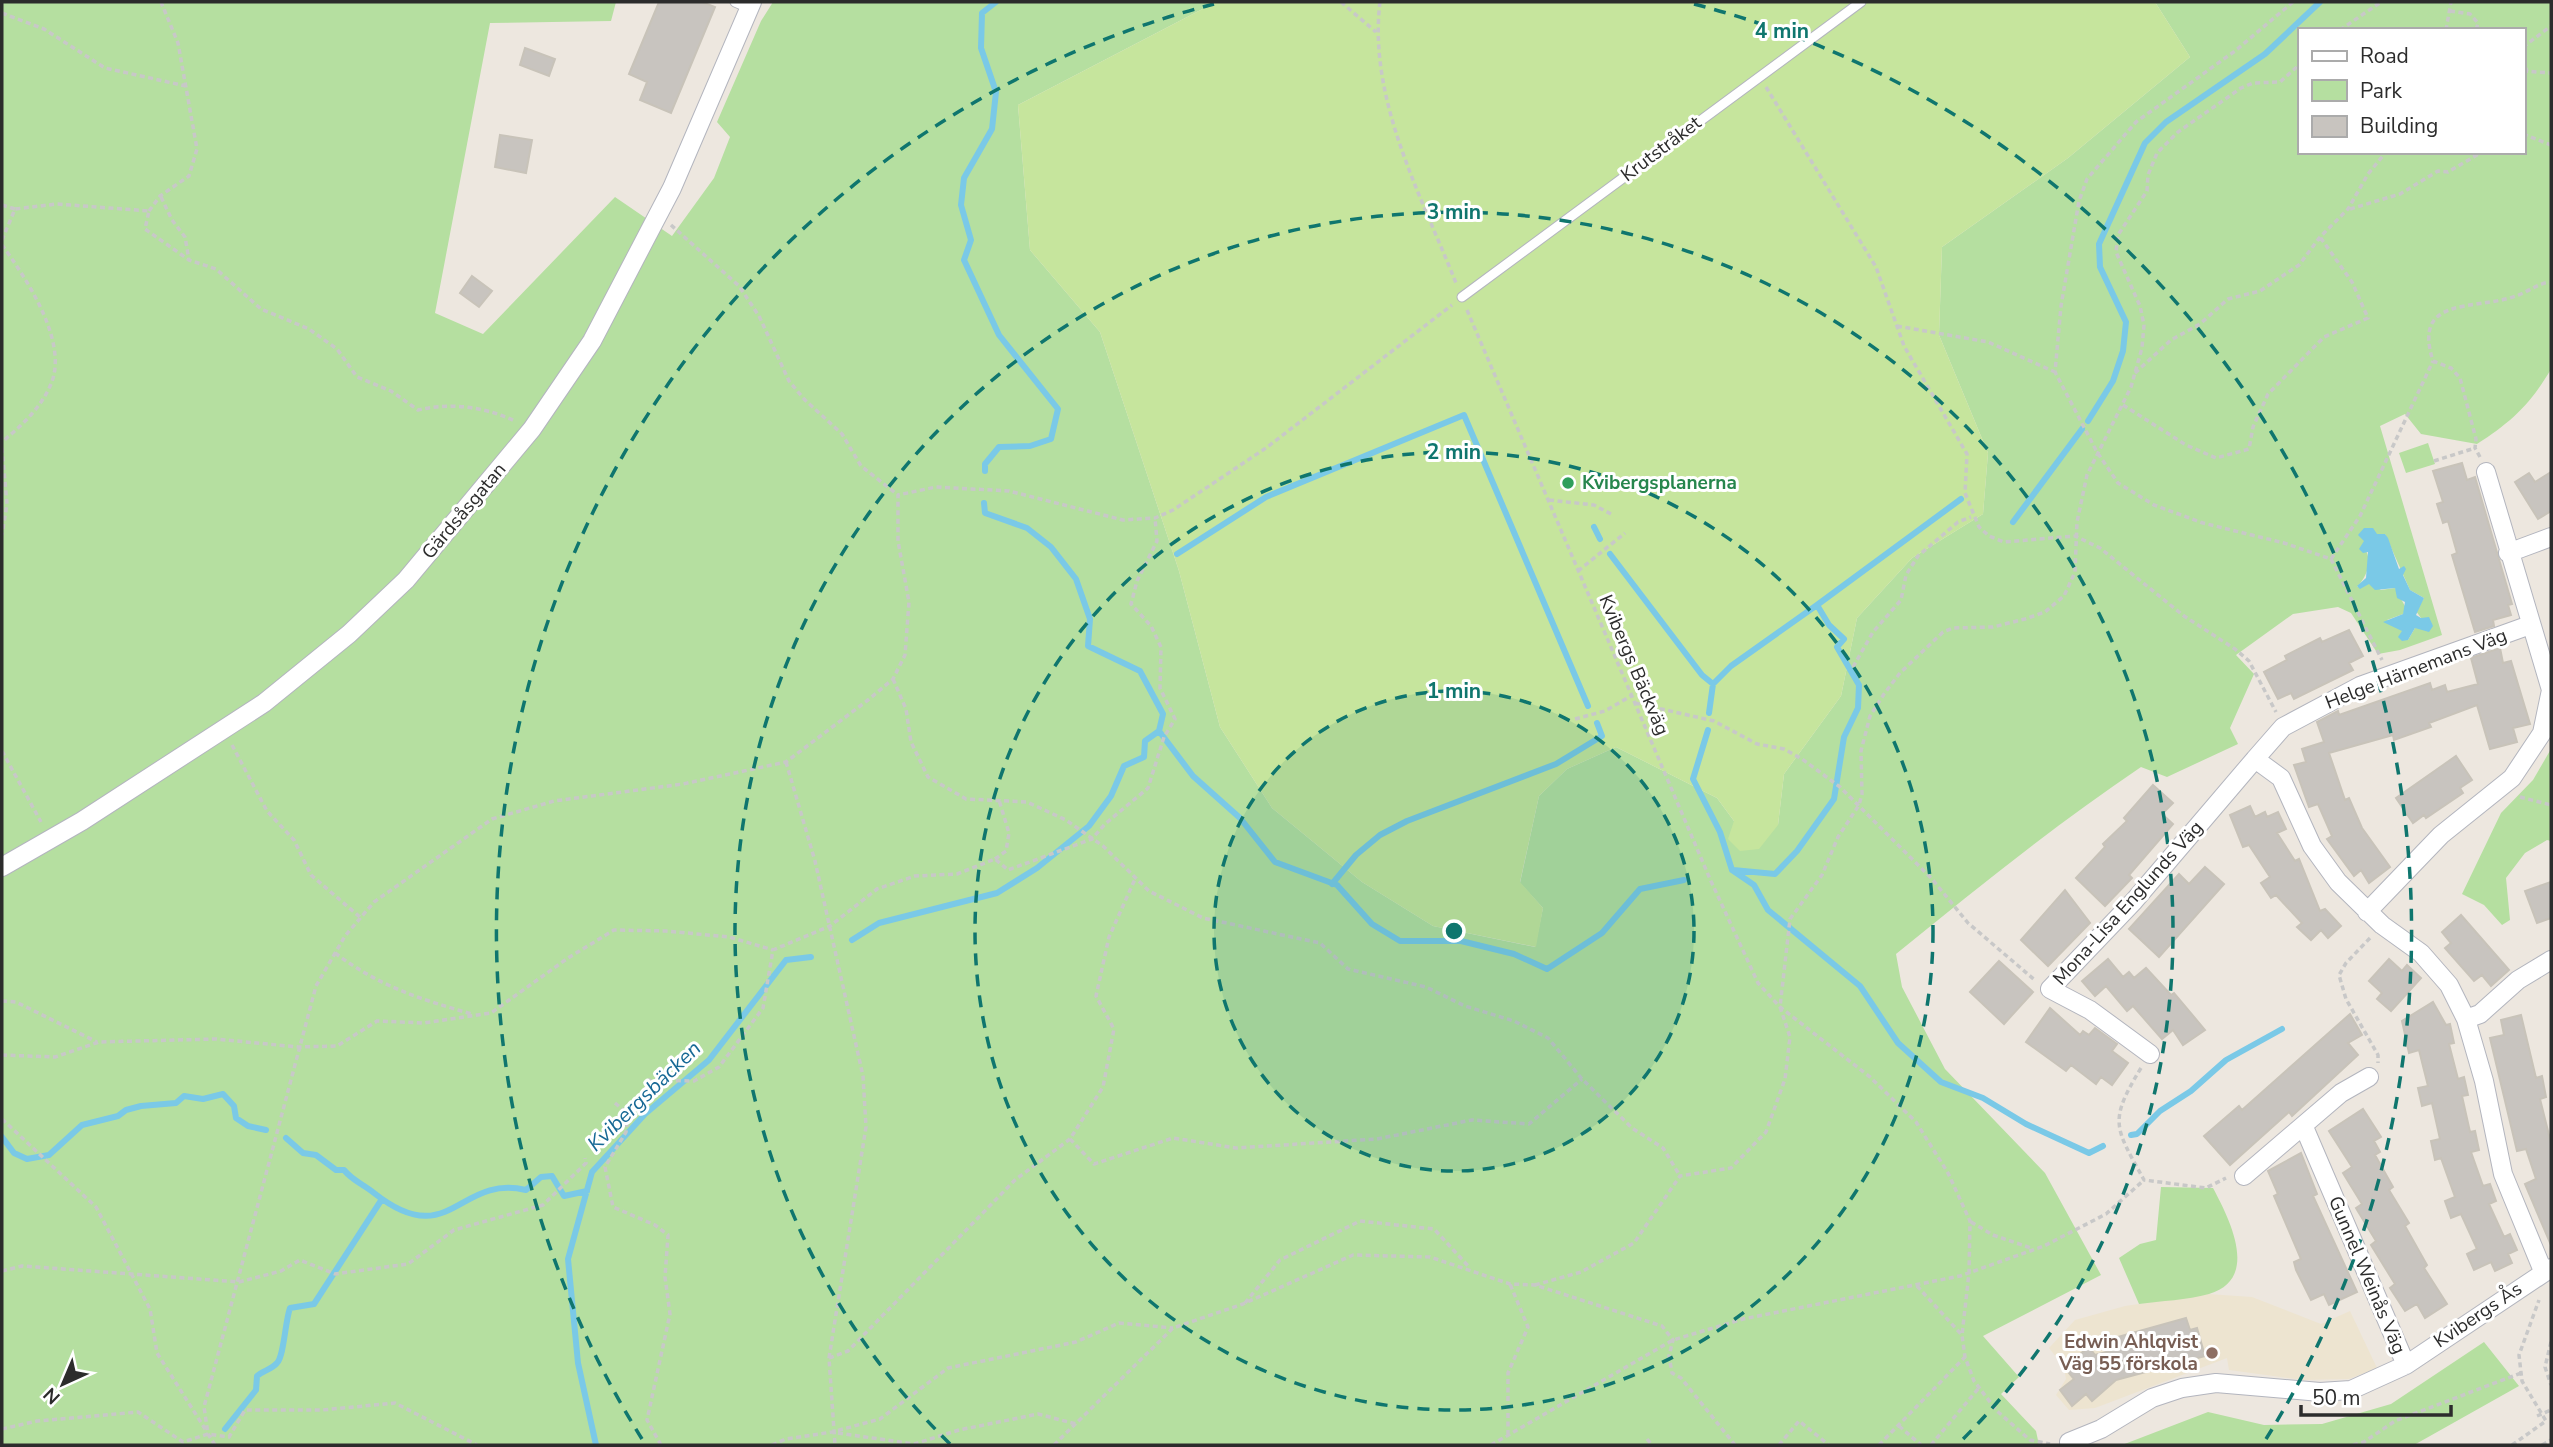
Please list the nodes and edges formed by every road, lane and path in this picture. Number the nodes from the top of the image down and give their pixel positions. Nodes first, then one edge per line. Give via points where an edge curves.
1 (161, 2) edge
2 (1341, 2) edge
3 (1380, 2) edge
4 (1861, 2) edge
5 (2293, 2) edge
6 (2381, 2) edge
7 (2451, 2) edge
8 (745, 4) edge
9 (2451, 11) junction
10 (2, 13) edge
11 (2551, 26) edge
12 (2343, 28) edge
13 (2447, 28) edge
14 (2477, 28) edge
15 (1376, 33) junction
16 (2525, 46) edge
17 (2298, 66) edge
18 (2525, 71) edge
19 (2551, 73) edge
20 (1759, 77) junction
21 (187, 86) junction
22 (2525, 135) edge
23 (2551, 145) edge
24 (2384, 154) edge
25 (2479, 154) edge
26 (160, 196) junction
27 (2, 205) edge
28 (15, 209) junction
29 (2348, 209) junction
30 (149, 211) junction
31 (658, 216) junction
32 (2320, 237) junction
33 (2, 242) edge
34 (189, 260) junction
35 (2551, 282) edge
36 (1462, 297) junction
37 (1897, 326) junction
38 (2432, 361) junction
39 (2055, 372) junction
40 (2134, 375) junction
41 (2123, 405) junction
42 (532, 429) junction
43 (2, 442) edge
44 (2, 448) edge
45 (2097, 452) junction
46 (2434, 461) dead end
47 (2486, 472) dead end
48 (898, 495) junction
49 (1548, 500) junction
50 (1611, 513) dead end
51 (1972, 516) junction
52 (1155, 518) junction
53 (1625, 533) dead end
54 (2, 535) edge
55 (2075, 536) junction
56 (2551, 537) edge
57 (2508, 552) junction
58 (2331, 559) junction
59 (1578, 571) junction
60 (2530, 625) junction
61 (1853, 667) dead end
62 (2389, 676) junction
63 (893, 678) junction
64 (2551, 690) edge
65 (1631, 696) junction
66 (1635, 703) junction
67 (1575, 719) dead end
68 (2283, 727) junction
69 (224, 730) junction
70 (2, 751) edge
71 (2255, 759) junction
72 (786, 762) junction
73 (2501, 787) junction
74 (999, 800) junction
75 (2551, 805) edge
76 (1857, 807) junction
77 (51, 839) junction
78 (1092, 839) junction
79 (995, 859) junction
80 (2, 867) edge
81 (1135, 880) junction
82 (2367, 912) junction
83 (360, 918) junction
84 (2382, 925) junction
85 (830, 926) junction
86 (773, 950) junction
87 (335, 953) junction
88 (2551, 960) edge
89 (2050, 989) junction
90 (2, 1001) edge
91 (1780, 1007) junction
92 (474, 1014) junction
93 (2466, 1019) junction
94 (99, 1042) junction
95 (298, 1047) junction
96 (2150, 1054) joint
97 (2, 1055) edge
98 (2369, 1077) joint
99 (648, 1079) dead end
100 (1582, 1079) junction
101 (654, 1084) junction
102 (615, 1103) dead end
103 (628, 1114) junction
104 (2, 1119) edge
105 (2304, 1128) junction
106 (1070, 1139) junction
107 (585, 1158) dead end
108 (1680, 1176) junction
109 (2244, 1176) joint
110 (2144, 1180) junction
111 (1970, 1221) junction
112 (2033, 1249) junction
113 (2547, 1269) edge
114 (2, 1270) edge
115 (1472, 1270) junction
116 (1969, 1273) junction
117 (129, 1274) junction
118 (239, 1282) junction
119 (1510, 1284) junction
120 (1535, 1285) junction
121 (1917, 1286) junction
122 (2540, 1296) dead end
123 (1243, 1304) junction
124 (1173, 1328) junction
125 (1962, 1335) junction
126 (1673, 1340) junction
127 (2551, 1342) edge
128 (829, 1357) junction
129 (1965, 1357) junction
130 (2406, 1365) junction
131 (2521, 1373) junction
132 (2551, 1385) edge
133 (1978, 1389) junction
134 (2551, 1410) edge
135 (2543, 1413) junction
136 (2537, 1416) dead end
137 (1077, 1424) junction
138 (1898, 1426) junction
139 (2, 1429) edge
140 (832, 1432) junction
141 (208, 1434) junction
142 (1508, 1435) junction
143 (1647, 1439) dead end
144 (2551, 1440) edge
145 (2069, 1442) joint
146 (1497, 1444) edge
147 (215, 1445) edge
148 (477, 1445) edge
149 (661, 1445) edge
150 (772, 1445) edge
151 (835, 1445) edge
152 (1054, 1445) edge
153 (1491, 1445) edge
154 (1652, 1445) edge
155 (1735, 1445) edge
156 (1779, 1445) edge
157 (1829, 1445) edge
158 (1879, 1445) edge
159 (1921, 1445) edge
160 (1931, 1445) edge
161 (2353, 1445) edge
162 (2512, 1445) edge
163 (2542, 1445) edge

1 - 21 path via 178,43
2 - 15 path
3 - 15 path, Kvibergs Bäckväg
4 - 20 lane, Krutstråket
5 - 39 path via 2235,51 2136,122 2087,179 2061,306
6 - 12 path
7 - 9 path
8 - 31 street, Gärdsåsgatan
9 - 13 path
9 - 14 path via 2470,14
10 - 21 path via 44,29 105,68
11 - 16 path
15 - 36 path, Kvibergs Bäckväg via 1391,118
17 - 40 path via 2280,82 2241,88 2178,132 2157,153 2147,191 2118,235 2116,252 2144,324
18 - 19 path
20 - 36 lane, Krutstråket
20 - 37 path via 1876,267
21 - 26 path via 197,149 189,176
22 - 23 path
24 - 29 path
25 - 29 path via 2400,194
26 - 30 path
26 - 34 path via 186,237
27 - 28 path
28 - 30 path via 57,204
28 - 33 path
29 - 32 path
30 - 34 path via 145,229
31 - 42 street, Gärdsåsgatan via 592,341
31 - 48 path via 739,286 759,316 789,381 842,434 861,466
32 - 40 path via 2291,271 2260,291 2228,299 2200,324 2171,340
32 - 41 path via 2352,282 2368,318 2324,337 2268,394 2249,449 2216,458 2186,445
33 - 43 path via 23,273 56,343 52,383 27,421
34 - 42 path via 216,269 261,309 309,329 337,349 357,377 391,391 418,410 433,406 488,408
35 - 38 path via 2435,317 2426,341
36 - 49 path, Kvibergs Bäckväg
36 - 52 path via 1266,448
37 - 39 path via 1987,342
37 - 51 path via 1967,454 1965,493
38 - 46 path via 2451,368 2460,378 2476,439 2475,448
38 - 58 path via 2360,516
39 - 45 path
40 - 41 path
41 - 45 path
42 - 69 street, Gärdsåsgatan via 407,580 349,635
44 - 54 path via 7,504
45 - 55 path via 2087,475
45 - 58 path via 2118,483 2154,505
47 - 57 street
48 - 52 path via 936,487 1009,491 1123,520
48 - 63 path via 898,541 909,602 905,655
49 - 50 path via 1594,505
49 - 59 path, Kvibergs Bäckväg
51 - 55 path via 1989,536 2004,542
51 - 61 path via 1958,522 1918,556 1906,575 1901,600 1873,632
52 - 78 path via 1157,541 1131,604 1151,626 1161,647 1160,688 1175,719 1147,788
53 - 59 path
55 - 68 path via 2100,548 2249,661
55 - 76 path via 2075,572 2064,596 2045,612 1993,627 1943,632 1900,673 1870,716 1861,751 1862,794
56 - 57 street
57 - 60 street
58 - 62 path
59 - 65 path, Kvibergs Bäckväg
60 - 62 street, Helge Härnemans Väg
60 - 64 street
62 - 68 street, Helge Härnemans Väg
63 - 72 path
63 - 74 path via 906,709 911,742 928,778 966,799
64 - 73 street via 2542,733
65 - 66 path, Kvibergs Bäckväg
65 - 67 path
66 - 76 path via 1714,721 1757,744 1784,749 1835,783
66 - 91 path, Kvibergs Bäckväg via 1758,983
68 - 71 street, Helge Härnemans Väg
69 - 77 street, Gärdsåsgatan
69 - 83 path via 267,811 294,840 311,874
70 - 77 path
71 - 82 street via 2281,778 2312,846
71 - 89 street, Mona-Lisa Englunds Väg via 2134,901
72 - 83 path via 683,784 554,801 492,819 374,902
72 - 85 path
73 - 75 path via 2510,795
73 - 82 street via 2441,835
74 - 78 path via 1027,802 1066,820
74 - 79 path via 1009,833 1006,851
76 - 89 path via 1932,879 1968,923 2026,975
76 - 91 path via 1822,875 1790,919
77 - 80 street, Gärdsåsgatan
78 - 79 path via 1007,870
78 - 81 path
79 - 85 path via 957,874 915,876 877,889
81 - 100 path via 1202,918 1320,943 1348,969 1426,987 1465,1006 1514,1021 1548,1038
81 - 106 path via 1109,937 1096,996 1114,1029 1103,1087
82 - 84 street
83 - 87 path
84 - 93 street via 2421,953 2449,985
84 - 98 path via 2339,975 2346,999 2378,1055
85 - 86 path
85 - 128 path via 863,1076 866,1127
86 - 92 path via 729,937 614,930 491,1013
86 - 101 path via 763,1008 719,1067 694,1081 657,1080
87 - 92 path via 406,995
87 - 95 path via 316,986
88 - 93 street via 2518,980 2480,1014
89 - 96 street, Mona-Lisa Englunds Väg via 2091,1010
90 - 94 path via 16,1002
91 - 108 path via 1790,1037 1785,1079 1766,1132 1731,1168
91 - 111 path, Kvibergs Bäckväg via 1871,1077 1916,1122 1948,1173
92 - 95 path via 424,1023 377,1021 337,1045
93 - 113 street via 2504,1174
94 - 95 path via 216,1039
94 - 97 path via 55,1057
95 - 118 path
96 - 110 path via 2122,1099 2118,1133
98 - 105 street via 2341,1093
99 - 101 path
100 - 106 path via 1529,1124 1472,1120 1377,1139 1236,1148 1173,1138 1094,1164
100 - 108 path via 1632,1128 1663,1148
101 - 103 path
102 - 103 path
103 - 149 path via 626,1132 605,1167 613,1207 668,1235 665,1277 670,1314 647,1420
104 - 117 path via 96,1208
105 - 109 street
105 - 130 street, Gunnel Weinås Väg
106 - 128 path via 1015,1180 848,1351
107 - 118 path via 586,1163 542,1205 454,1230 408,1264 335,1274 300,1260 281,1271
108 - 120 path via 1634,1243 1581,1272
109 - 110 path via 2230,1176 2206,1188
110 - 112 path via 2106,1214
111 - 112 path
111 - 116 path, Kvibergs Bäckväg
112 - 116 path
113 - 130 street, Kvibergs Ås
114 - 117 path via 22,1266
115 - 119 path
115 - 123 path via 1430,1257 1353,1255
115 - 123 path via 1434,1229 1360,1221 1280,1260
116 - 121 path
116 - 125 path, Kvibergs Bäckväg
117 - 118 path
117 - 141 path via 149,1309 157,1353
118 - 141 path via 205,1407
119 - 120 path
119 - 142 path via 1528,1328 1508,1373
120 - 126 path via 1662,1326
121 - 125 path
121 - 126 path via 1743,1319
122 - 131 path via 2519,1355
123 - 124 path
124 - 137 path
124 - 140 path via 1119,1323 1076,1342 948,1368 880,1419
125 - 129 path, Kvibergs Bäckväg
126 - 142 path
126 - 155 path via 1669,1356 1672,1373
127 - 132 path via 2545,1367
128 - 140 path
129 - 133 path, Kvibergs Bäckväg
129 - 138 path
130 - 145 street, Gunnel Weinås Väg via 2351,1390 2216,1384 2182,1388 2152,1398 2101,1429
131 - 135 path
131 - 161 path via 2395,1421 2364,1443
133 - 145 path via 2030,1440
133 - 160 path
134 - 135 path
135 - 136 path
135 - 162 path via 2546,1421
137 - 140 path via 1038,1414 914,1444
137 - 152 path
138 - 158 path
138 - 159 path
139 - 141 path via 37,1421 138,1412 183,1442
140 - 150 path
140 - 151 path
141 - 147 path
141 - 148 path via 229,1437 245,1410 395,1404
142 - 146 path
143 - 154 path
144 - 163 path
146 - 153 path
156 - 157 path via 1800,1421

